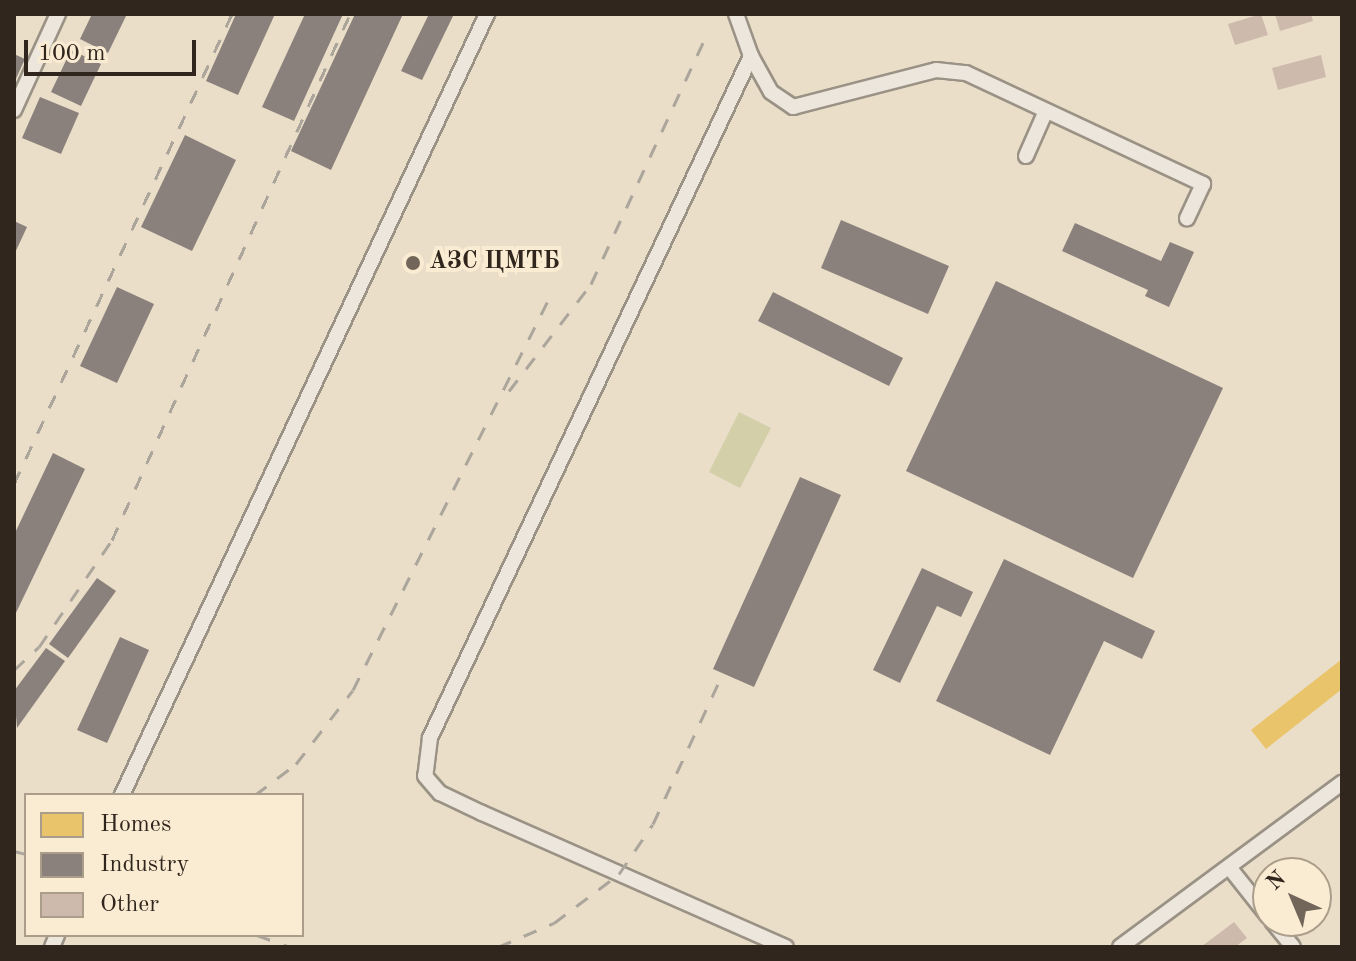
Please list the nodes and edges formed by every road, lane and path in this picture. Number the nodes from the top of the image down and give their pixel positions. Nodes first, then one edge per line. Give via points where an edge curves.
1 (58, 14) edge
2 (487, 14) edge
3 (736, 14) edge
4 (751, 56) junction
5 (14, 110) edge
6 (1045, 113) junction
7 (1026, 156) dead end
8 (1187, 219) dead end
9 (1342, 783) edge
10 (123, 793) edge
11 (1229, 867) junction
12 (1252, 896) edge
13 (786, 947) edge
14 (1120, 947) edge

1 - 5 street
2 - 10 street
3 - 4 street
4 - 6 street via 771,92 793,107 936,70 966,73
4 - 13 street via 430,738 425,776 440,793 482,813
6 - 7 street
6 - 8 street via 1203,184
9 - 11 street
11 - 12 street
11 - 14 street

